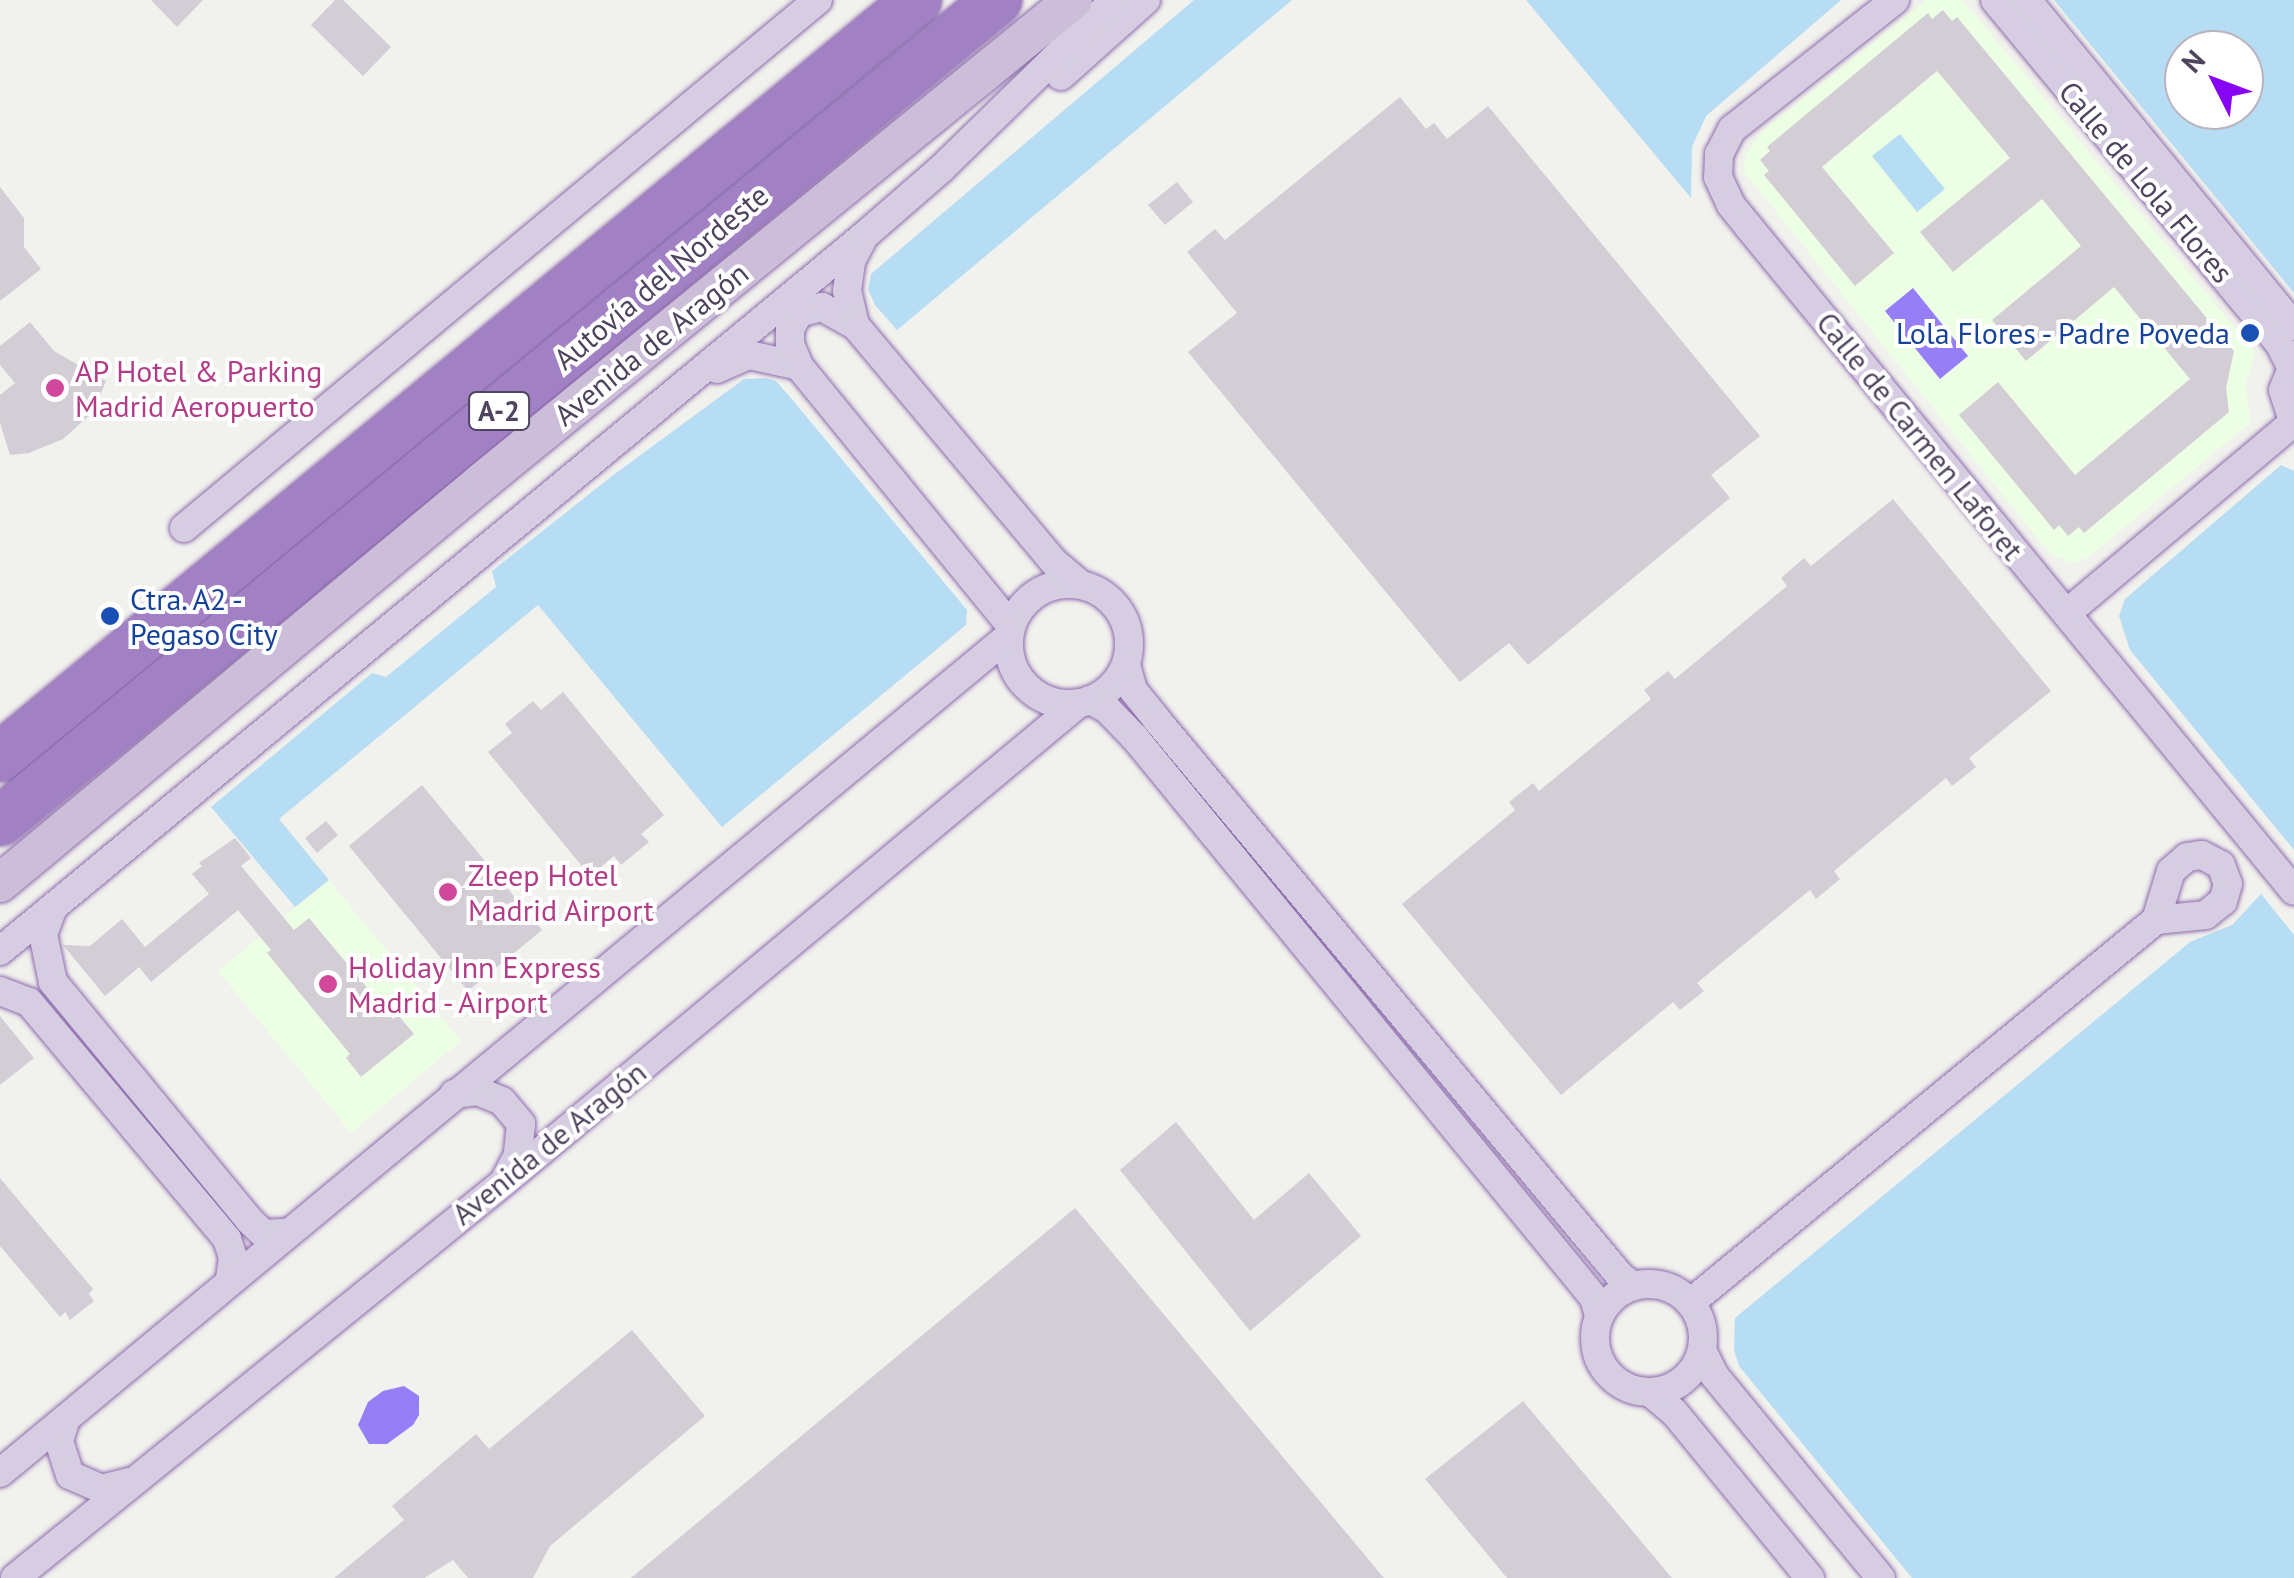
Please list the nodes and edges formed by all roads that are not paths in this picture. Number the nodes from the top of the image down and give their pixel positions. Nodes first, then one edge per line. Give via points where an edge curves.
1 (818, 0) edge
2 (868, 0) edge
3 (917, 0) edge
4 (997, 0) edge
5 (1074, 0) edge
6 (1114, 0) edge
7 (1146, 0) edge
8 (1895, 0) edge
9 (1995, 0) edge
10 (2027, 0) edge
11 (942, 170) junction
12 (864, 236) junction
13 (855, 324) junction
14 (2294, 326) edge
15 (2292, 365) edge
16 (799, 366) junction
17 (688, 381) junction
18 (422, 408) junction
19 (2294, 424) edge
20 (184, 528) dead end
21 (1080, 584) junction
22 (2067, 613) junction
23 (1010, 631) junction
24 (1126, 665) junction
25 (1085, 702) junction
26 (0, 757) edge
27 (0, 821) edge
28 (0, 883) edge
29 (2294, 891) edge
30 (54, 906) junction
31 (2156, 920) dead end
32 (0, 950) edge
33 (0, 990) edge
34 (454, 1094) junction
35 (504, 1182) junction
36 (286, 1232) junction
37 (230, 1278) junction
38 (1634, 1286) junction
39 (1690, 1303) junction
40 (1600, 1316) junction
41 (1702, 1350) junction
42 (1651, 1393) junction
43 (66, 1419) junction
44 (0, 1473) edge
45 (131, 1481) junction
46 (15, 1578) edge
47 (1810, 1578) edge
48 (1882, 1578) edge

1 - 20 street
2 - 18 highway
3 - 18 highway, Autovía del Nordeste / A-2
4 - 27 highway, Autovía del Nordeste / A-2
5 - 28 street, Avenida de Aragón
6 - 11 street
7 - 11 street via 1030,104
8 - 22 street, Calle de Carmen Laforet via 1732,129 1718,177 1731,206
9 - 15 street, Calle de Lola Flores
10 - 14 street, Calle de Lola Flores
11 - 12 street
12 - 13 street via 851,261 847,292
12 - 17 street
13 - 16 street via 822,307 799,314 790,328
13 - 21 street via 1055,563
15 - 19 street via 2283,390
16 - 17 street via 748,356
16 - 23 street
17 - 30 street
18 - 26 highway, Autovía del Nordeste / A-2
19 - 22 street
21 - 23 street via 1038,592
21 - 24 street via 1111,599 1122,613 1130,647
22 - 29 street, Calle de Carmen Laforet
23 - 25 street via 1016,673 1028,688 1061,704
23 - 34 street
24 - 25 street via 1118,680
24 - 38 street via 1132,690
25 - 35 street, Avenida de Aragón
25 - 40 street via 1108,709 1135,738 1594,1298
30 - 32 street
30 - 36 street via 43,934 53,982 250,1221 264,1234
31 - 39 street
33 - 37 street via 29,1002 227,1240
34 - 35 street via 478,1091 502,1101 521,1124 518,1154
34 - 36 street
35 - 45 street, Avenida de Aragón
36 - 37 street
37 - 43 street
38 - 39 street via 1665,1286
38 - 40 street
39 - 41 street via 1699,1317
40 - 42 street via 1596,1352 1604,1369 1633,1390
41 - 42 street via 1684,1380
41 - 48 street via 1714,1374
42 - 47 street via 1674,1412
43 - 44 street
43 - 45 street via 59,1441 70,1475 101,1489
45 - 46 street, Avenida de Aragón

